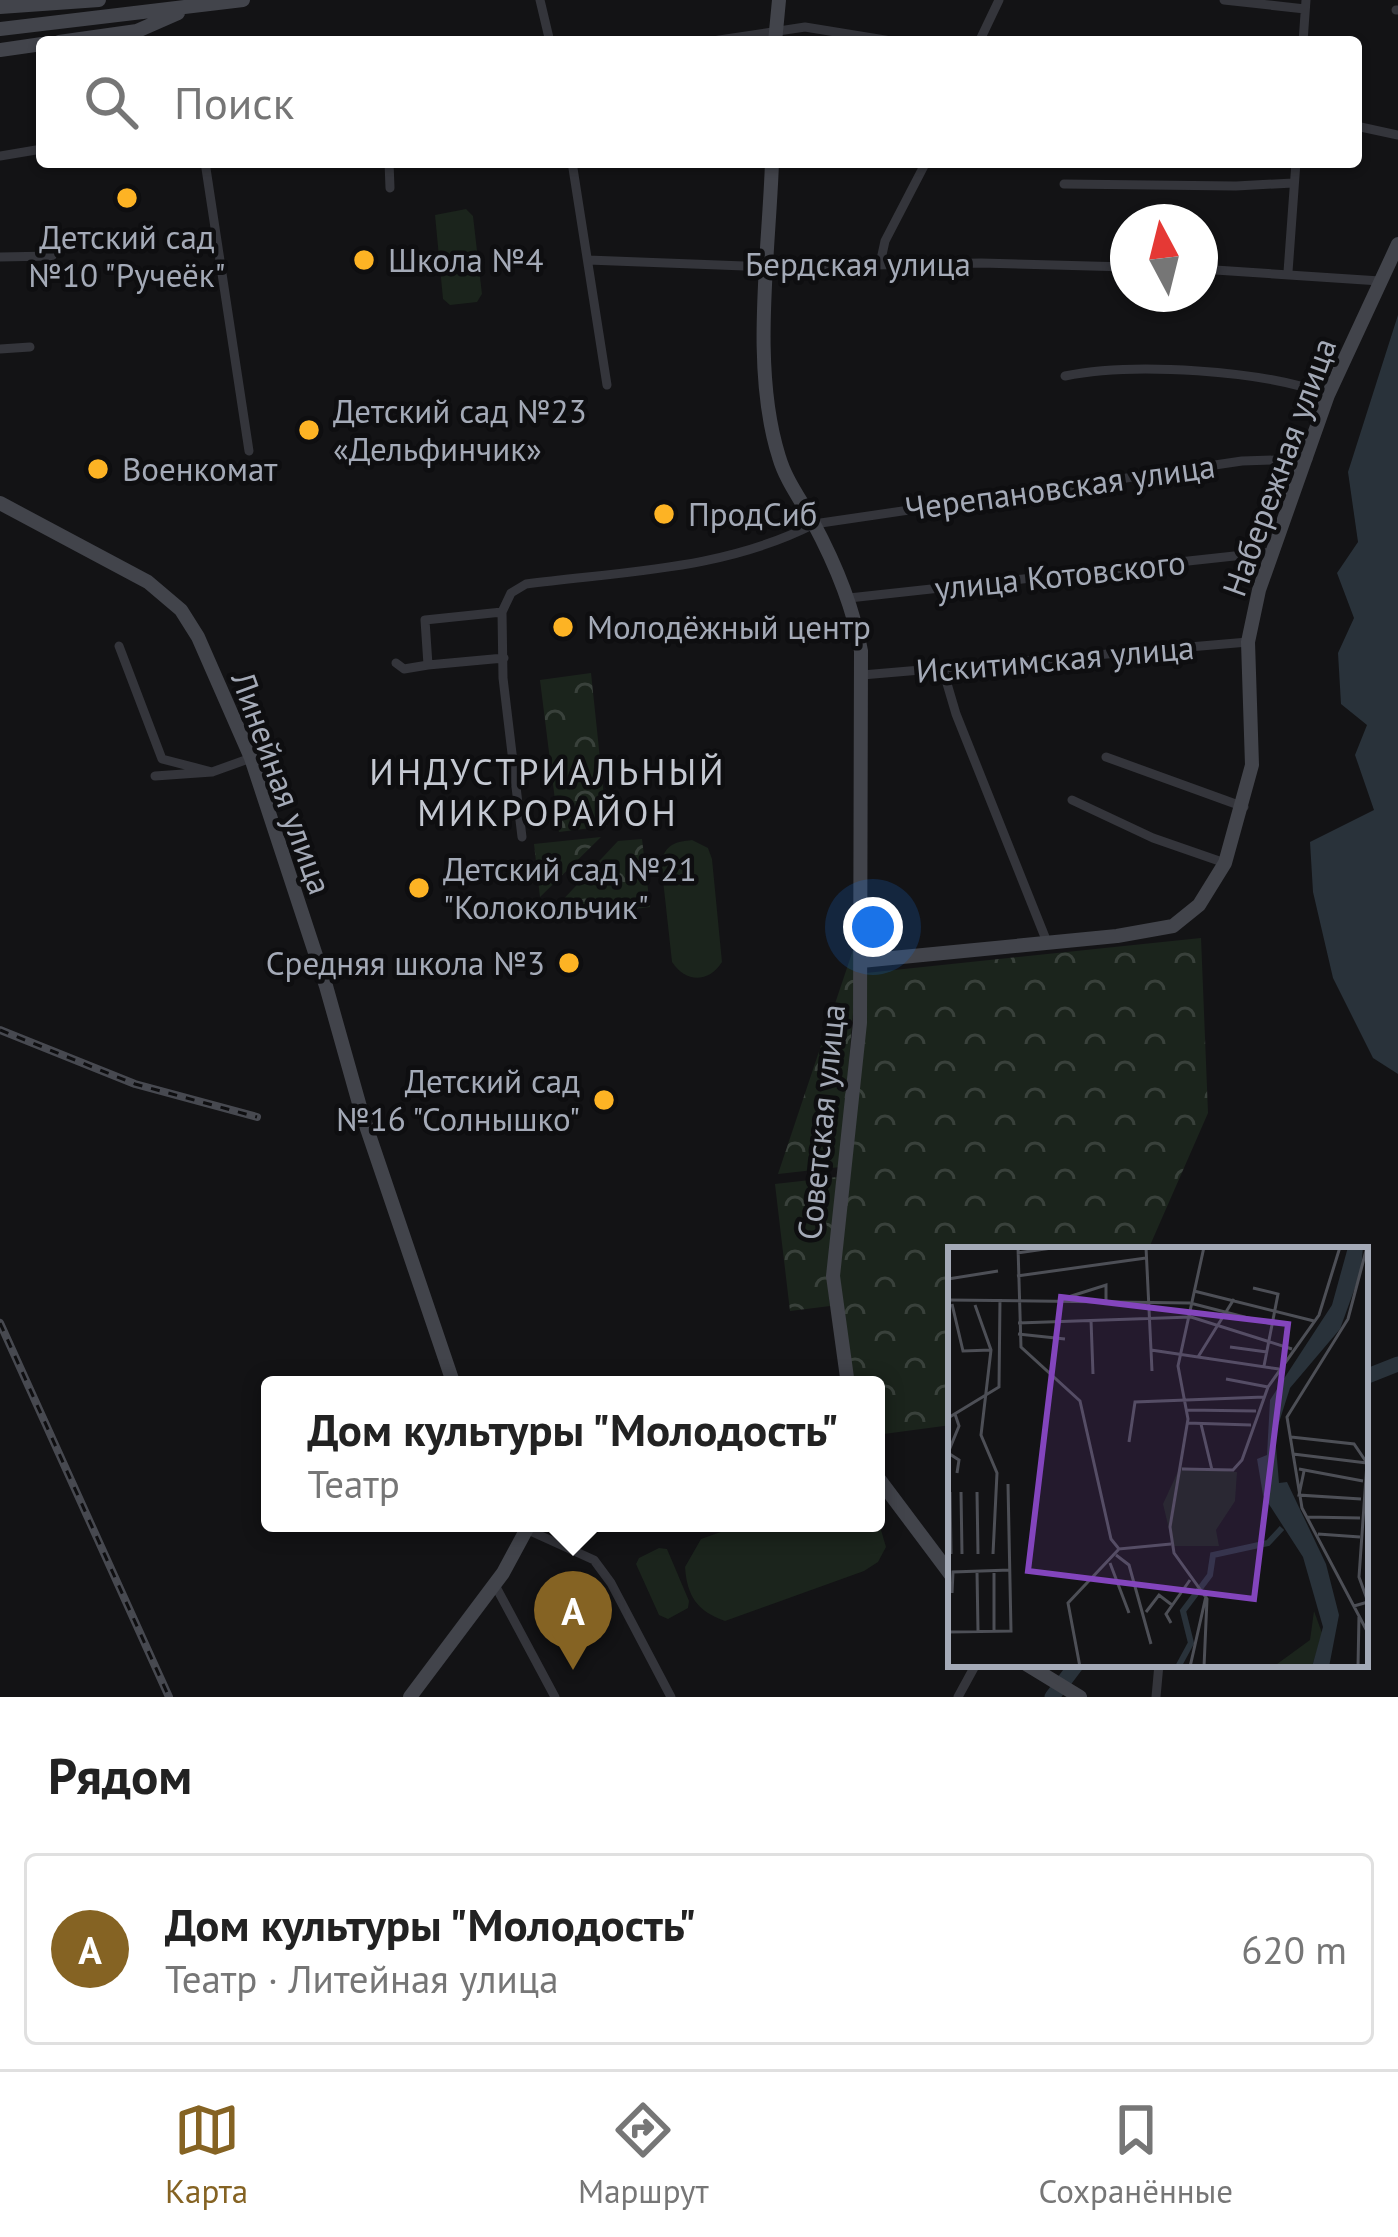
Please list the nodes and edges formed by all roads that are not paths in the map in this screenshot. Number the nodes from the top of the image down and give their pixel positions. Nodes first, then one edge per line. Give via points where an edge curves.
1 (99, 0) edge
2 (243, 0) edge
3 (540, 0) edge
4 (779, 0) edge
5 (999, 0) edge
6 (1224, 0) edge
7 (24, 3) edge
8 (193, 3) edge
9 (1305, 4) edge
10 (0, 8) edge
11 (0, 29) edge
12 (102, 36) edge
13 (549, 36) edge
14 (776, 36) edge
15 (858, 36) edge
16 (982, 36) edge
17 (1303, 36) edge
18 (36, 45) edge
19 (0, 50) edge
20 (1362, 127) edge
21 (1398, 135) edge
22 (36, 150) edge
23 (0, 156) edge
24 (206, 168) edge
25 (389, 168) edge
26 (573, 168) edge
27 (772, 168) edge
28 (923, 168) edge
29 (1295, 168) edge
30 (1293, 183) junction
31 (1064, 184) dead end
32 (390, 188) dead end
33 (1398, 244) edge
34 (52, 256) dead end
35 (0, 257) edge
36 (588, 260) junction
37 (880, 264) junction
38 (769, 267) junction
39 (1110, 267) edge
40 (1218, 270) edge
41 (1288, 272) junction
42 (1380, 281) junction
43 (30, 347) dead end
44 (0, 349) edge
45 (1065, 376) dead end
46 (607, 385) dead end
47 (1328, 395) junction
48 (249, 451) dead end
49 (1308, 459) junction
50 (0, 503) edge
51 (814, 524) junction
52 (1271, 552) junction
53 (849, 598) junction
54 (502, 612) junction
55 (1248, 642) junction
56 (119, 646) dead end
57 (504, 658) junction
58 (396, 663) dead end
59 (428, 665) junction
60 (944, 670) junction
61 (862, 675) junction
62 (1106, 757) dead end
63 (251, 758) junction
64 (212, 772) junction
65 (154, 776) dead end
66 (1072, 800) dead end
67 (1244, 807) junction
68 (522, 836) dead end
69 (1225, 862) junction
70 (1047, 942) junction
71 (862, 961) junction
72 (451, 1376) edge
73 (847, 1376) edge
74 (885, 1487) edge
75 (525, 1532) edge
76 (540, 1532) edge
77 (948, 1571) edge
78 (494, 1585) junction
79 (974, 1667) edge
80 (1032, 1667) edge
81 (1159, 1667) edge
82 (410, 1697) edge
83 (555, 1697) edge
84 (671, 1697) edge
85 (958, 1697) edge
86 (1081, 1697) edge
87 (1156, 1697) edge

1 - 7 main road
2 - 8 main road
3 - 13 street
4 - 14 main road
5 - 16 street
6 - 9 street
7 - 10 main road
8 - 11 main road
8 - 12 main road via 137,31
9 - 17 street
14 - 15 street via 805,28
18 - 19 main road
20 - 21 street
22 - 23 street
24 - 48 street
25 - 32 street
26 - 36 street
27 - 38 main road, Советская улица
28 - 37 street
29 - 30 street
30 - 31 street
30 - 41 street
33 - 42 main road, Набережная улица
34 - 35 street
36 - 38 street, Бердская улица
36 - 46 street
37 - 38 street, Бердская улица
37 - 39 street, Бердская улица
38 - 51 main road, Советская улица via 767,392 776,444
40 - 41 street
41 - 42 street
42 - 47 main road, Набережная улица
43 - 44 street
45 - 47 street via 1098,369 1243,375
47 - 49 main road, Набережная улица
49 - 51 street, Черепановская улица via 1242,460
49 - 52 main road, Набережная улица
50 - 63 main road, Линейная улица via 173,601 236,707
51 - 53 main road, Советская улица
51 - 54 street, Черепановская улица via 701,564 526,584
52 - 53 street, улица Котовского
52 - 55 main road, Набережная улица
53 - 61 main road, Советская улица
54 - 57 street
54 - 59 street via 425,620
55 - 60 street, Искитимская улица
55 - 67 main road, Набережная улица via 1254,737
56 - 64 street via 162,759
57 - 59 street
57 - 68 street
58 - 59 street
60 - 61 street, Искитимская улица
60 - 70 street
61 - 71 main road, Советская улица
62 - 67 street
63 - 64 street
63 - 72 main road, Линейная улица
64 - 65 street
66 - 69 street
67 - 69 main road, Набережная улица
69 - 70 main road, Набережная улица via 1199,905 1173,926
70 - 71 main road, Набережная улица
71 - 73 main road, Советская улица via 832,1276
74 - 77 main road
75 - 78 main road
76 - 84 street via 594,1560
78 - 82 main road via 463,1640
78 - 83 street
79 - 85 street
80 - 86 main road
81 - 87 street

